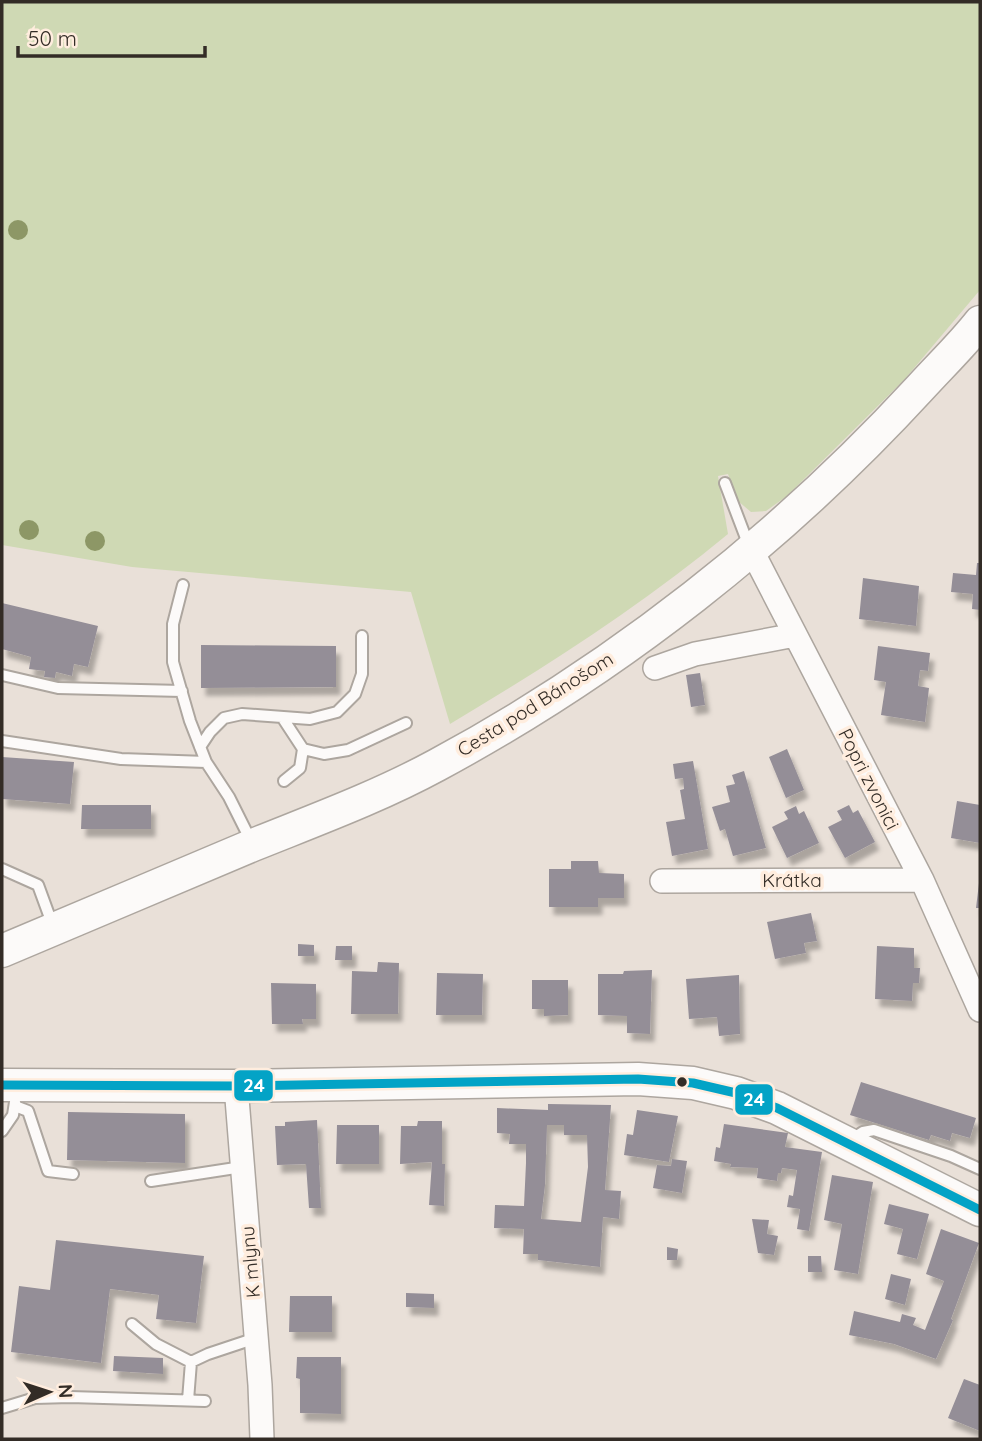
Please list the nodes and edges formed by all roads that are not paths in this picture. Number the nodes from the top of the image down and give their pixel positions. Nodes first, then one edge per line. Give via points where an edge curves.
1 (980, 323) edge
2 (725, 483) dead end
3 (752, 551) junction
4 (183, 586) dead end
5 (795, 635) junction
6 (362, 636) dead end
7 (655, 668) dead end
8 (2, 675) edge
9 (182, 691) junction
10 (282, 717) junction
11 (406, 723) dead end
12 (2, 741) edge
13 (200, 747) junction
14 (303, 749) junction
15 (206, 762) junction
16 (284, 781) dead end
17 (254, 845) junction
18 (2, 869) edge
19 (922, 880) junction
20 (662, 881) dead end
21 (54, 929) junction
22 (2, 951) edge
23 (980, 1010) edge
24 (236, 1086) junction
25 (11, 1092) edge
26 (2, 1131) edge
27 (848, 1142) junction
28 (242, 1167) junction
29 (980, 1170) edge
30 (73, 1174) dead end
31 (151, 1181) dead end
32 (980, 1210) edge
33 (132, 1324) dead end
34 (256, 1338) junction
35 (191, 1362) junction
36 (188, 1400) junction
37 (205, 1401) dead end
38 (2, 1408) edge
39 (262, 1439) edge

1 - 3 street, Cesta pod Bánošom via 883,429
2 - 3 lane
3 - 5 street, Popri zvonici
3 - 17 street, Cesta pod Bánošom via 635,640 498,730 436,766
4 - 9 lane via 173,624 173,662
5 - 7 street via 695,654
5 - 19 street, Popri zvonici
6 - 10 lane via 362,674 355,695 337,712 310,719
8 - 9 lane via 58,688
9 - 13 lane
10 - 13 lane via 242,714 224,718
10 - 14 lane
11 - 14 lane via 348,750 324,754
12 - 15 lane via 121,759
13 - 15 lane
14 - 16 lane via 300,768
15 - 17 lane
17 - 21 street, Cesta pod Bánošom
18 - 21 lane via 38,885
19 - 20 street, Krátka
19 - 23 street, Popri zvonici
21 - 22 street, Cesta pod Bánošom
24 - 25 street
24 - 27 street via 638,1079 693,1083 777,1108
24 - 28 street, K mlynu
25 - 26 lane via 13,1115
25 - 30 lane via 28,1111 48,1171
27 - 29 lane via 874,1130
27 - 32 street
28 - 31 lane
28 - 34 street, K mlynu
33 - 35 lane via 156,1344
34 - 35 lane
34 - 39 street, K mlynu
35 - 36 lane
36 - 37 lane
36 - 38 lane via 35,1398

